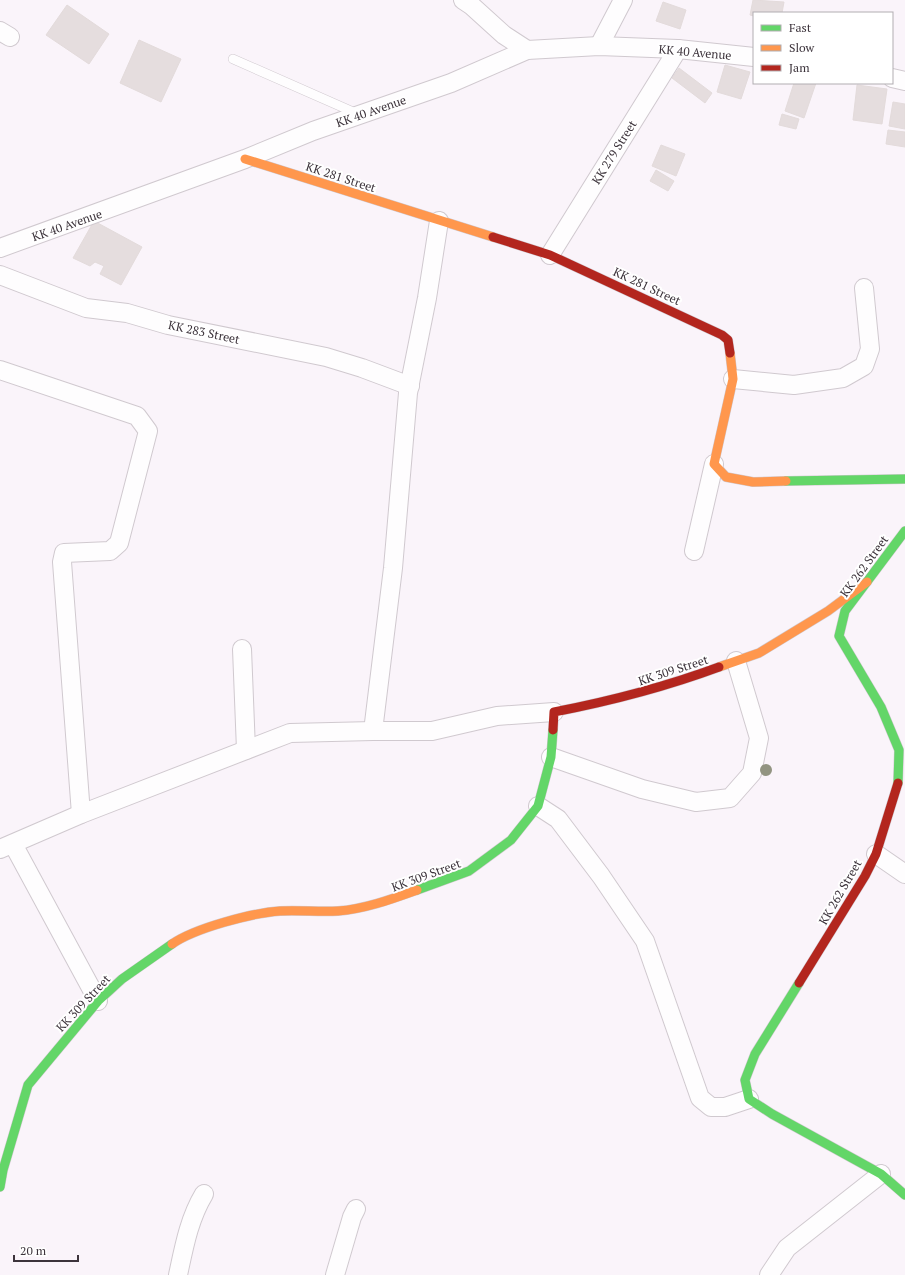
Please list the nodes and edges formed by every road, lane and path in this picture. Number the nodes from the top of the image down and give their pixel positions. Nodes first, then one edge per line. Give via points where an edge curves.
1 (463, 0) edge
2 (623, 0) edge
3 (599, 46) junction
4 (678, 49) junction
5 (527, 50) junction
6 (753, 57) edge
7 (233, 59) dead end
8 (893, 78) edge
9 (905, 80) edge
10 (358, 115) junction
11 (245, 159) junction
12 (439, 221) junction
13 (0, 248) edge
14 (550, 255) junction
15 (0, 275) edge
16 (864, 288) dead end
17 (0, 370) edge
18 (733, 379) junction
19 (410, 386) junction
20 (714, 464) junction
21 (905, 479) edge
22 (905, 531) edge
23 (694, 551) dead end
24 (867, 582) junction
25 (242, 648) dead end
26 (736, 661) junction
27 (554, 712) junction
28 (373, 731) junction
29 (246, 750) junction
30 (551, 757) junction
31 (538, 806) junction
32 (81, 814) junction
33 (7, 846) edge
34 (876, 854) junction
35 (905, 874) edge
36 (98, 1001) junction
37 (749, 1099) junction
38 (1, 1170) edge
39 (881, 1174) junction
40 (0, 1187) edge
41 (204, 1194) dead end
42 (905, 1195) edge
43 (356, 1209) dead end
44 (178, 1275) edge
45 (335, 1275) edge
46 (768, 1275) edge

1 - 5 street via 504,35
2 - 3 street
3 - 4 street, KK 40 Avenue
3 - 5 street, KK 40 Avenue
4 - 6 street, KK 40 Avenue
4 - 14 street, KK 279 Street
5 - 10 street, KK 40 Avenue via 451,83
7 - 10 lane
8 - 9 street
10 - 11 street, KK 40 Avenue via 313,130
11 - 12 street, KK 281 Street
11 - 13 street, KK 40 Avenue
12 - 14 street, KK 281 Street
12 - 19 street
14 - 18 street, KK 281 Street via 722,335 728,340
15 - 19 street, KK 283 Street via 86,308 127,313 168,325 326,357
16 - 18 street via 870,349 864,366 843,378 794,385
17 - 32 street via 137,416 148,431 119,543 110,551 64,553 62,562
18 - 20 street, KK 281 Street
19 - 28 street via 393,568
20 - 21 street via 726,477 753,482
20 - 23 street
22 - 24 street, KK 262 Street
24 - 26 street, KK 309 Street via 828,611 772,646
24 - 34 street, KK 262 Street via 846,612 839,636 881,707 899,750 898,787
25 - 29 street
26 - 27 street, KK 309 Street via 676,683 619,699
26 - 30 street via 759,738 752,773 730,798 696,802 642,789
27 - 28 street via 497,716 432,731
27 - 30 street, KK 309 Street
28 - 29 street via 290,733
29 - 32 street
30 - 31 street, KK 309 Street
31 - 36 street, KK 309 Street via 511,840 469,872 385,902 338,911 279,911 231,921 181,938 122,979
31 - 37 street via 558,819 645,941 700,1098 711,1107 726,1107
32 - 33 street
33 - 36 street
34 - 35 street
34 - 37 street, KK 262 Street via 755,1054 745,1080
36 - 38 street, KK 309 Street via 28,1085
37 - 39 street
38 - 40 street, KK 309 Street
39 - 42 street
39 - 46 street via 787,1248
41 - 44 street via 196,1207
43 - 45 street

